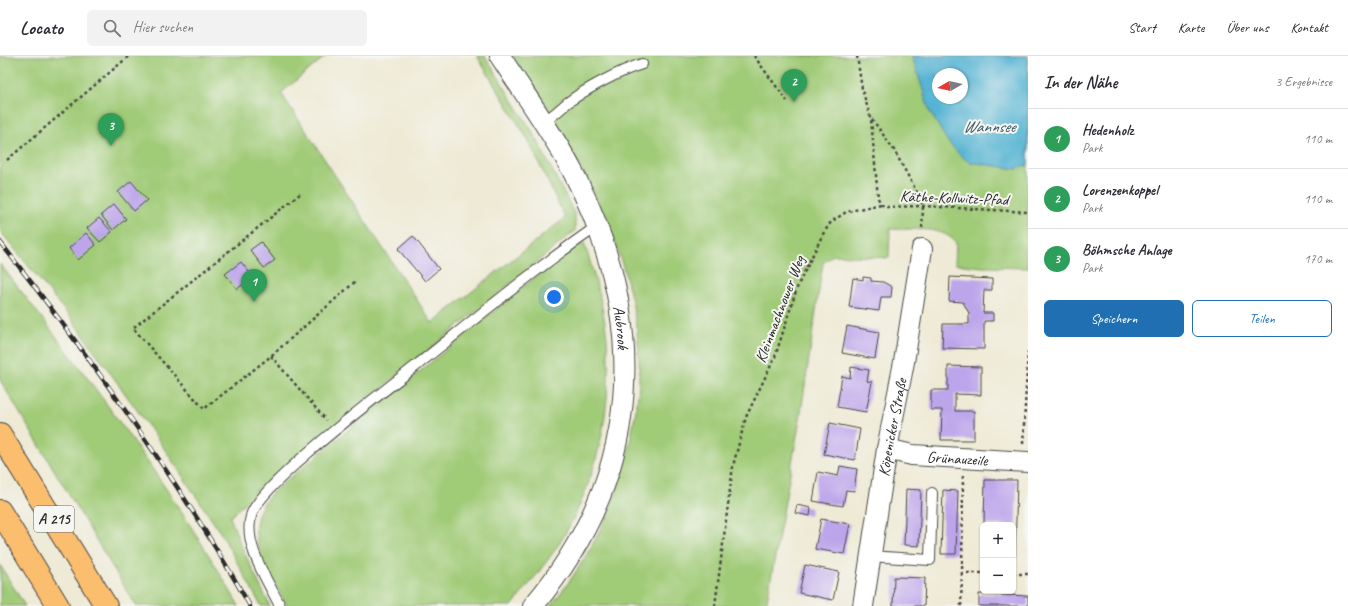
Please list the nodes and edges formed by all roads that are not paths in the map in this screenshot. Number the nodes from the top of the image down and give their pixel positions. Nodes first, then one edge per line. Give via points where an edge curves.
1 (500, 56) edge
2 (642, 64) dead end
3 (543, 122) junction
4 (596, 227) junction
5 (922, 249) road end
6 (0, 434) edge
7 (886, 449) junction
8 (1024, 462) edge
9 (932, 493) dead end
10 (0, 511) edge
11 (870, 556) junction
12 (58, 606) edge
13 (106, 606) edge
14 (280, 606) edge
15 (533, 606) edge
16 (863, 606) edge

1 - 3 street, Aubrook
2 - 3 lane via 623,70 567,103 558,113
3 - 4 street, Aubrook via 573,173
4 - 14 lane via 555,254 335,430 267,492 251,515 249,528 252,548
4 - 15 street, Aubrook via 611,273 624,350 621,427 601,494 579,543
5 - 7 street, Köpenicker Straße
6 - 13 highway, A 215
7 - 8 street, Grünauzeile via 912,455
7 - 11 street, Köpenicker Straße
9 - 11 lane via 930,560
10 - 12 highway, A 215
11 - 16 street, Köpenicker Straße

